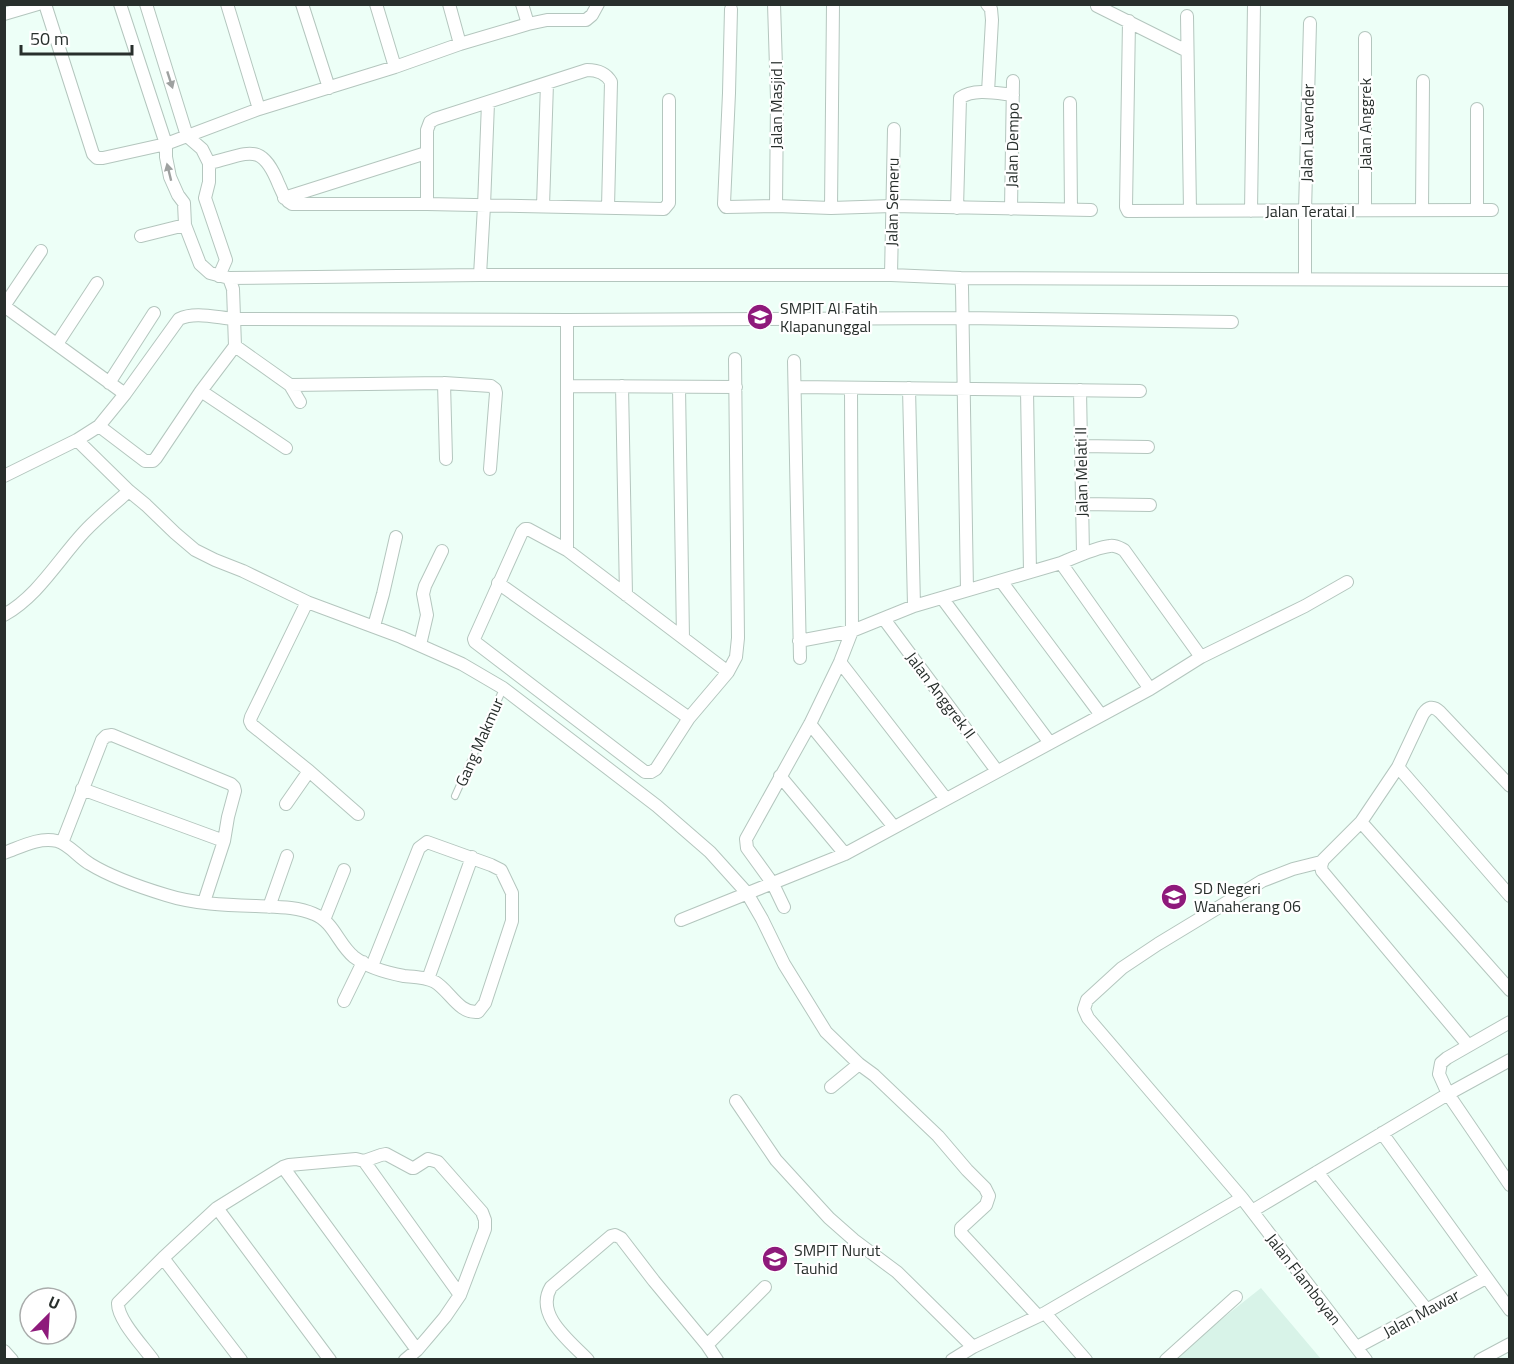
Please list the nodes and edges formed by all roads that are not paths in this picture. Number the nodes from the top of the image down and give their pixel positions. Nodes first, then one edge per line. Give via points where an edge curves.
1 (38, 4) edge
2 (45, 4) edge
3 (120, 4) edge
4 (146, 4) edge
5 (227, 4) edge
6 (302, 4) edge
7 (376, 4) edge
8 (449, 4) edge
9 (522, 4) edge
10 (598, 4) edge
11 (774, 4) edge
12 (833, 4) edge
13 (987, 4) edge
14 (1254, 4) edge
15 (1097, 6) edge
16 (731, 9) dead end
17 (4, 14) edge
18 (1187, 16) dead end
19 (1129, 21) junction
20 (1310, 23) dead end
21 (528, 24) junction
22 (1365, 38) dead end
23 (460, 44) junction
24 (1187, 51) junction
25 (395, 67) junction
26 (1013, 81) dead end
27 (1423, 81) dead end
28 (547, 83) junction
29 (329, 88) junction
30 (988, 92) junction
31 (1012, 95) junction
32 (669, 100) dead end
33 (488, 103) junction
34 (1070, 103) dead end
35 (1477, 109) dead end
36 (260, 110) junction
37 (894, 129) dead end
38 (187, 136) junction
39 (166, 144) junction
40 (426, 153) junction
41 (209, 164) junction
42 (205, 198) junction
43 (284, 198) junction
44 (184, 203) junction
45 (427, 204) junction
46 (484, 206) junction
47 (543, 206) junction
48 (776, 206) junction
49 (892, 206) junction
50 (608, 207) junction
51 (831, 208) junction
52 (957, 208) junction
53 (1011, 209) junction
54 (1071, 210) junction
55 (1091, 210) dead end
56 (1365, 210) junction
57 (1422, 210) junction
58 (1477, 210) junction
59 (1492, 210) dead end
60 (1190, 211) junction
61 (1251, 211) junction
62 (1305, 211) junction
63 (185, 225) junction
64 (141, 236) dead end
65 (41, 251) dead end
66 (480, 275) junction
67 (891, 275) junction
68 (1305, 279) junction
69 (1509, 280) edge
70 (227, 281) junction
71 (962, 282) junction
72 (97, 283) dead end
73 (4, 306) edge
74 (154, 313) dead end
75 (234, 314) junction
76 (962, 318) junction
77 (567, 320) junction
78 (1232, 322) dead end
79 (57, 344) junction
80 (234, 346) junction
81 (735, 359) dead end
82 (794, 362) dead end
83 (109, 383) junction
84 (444, 383) junction
85 (290, 385) junction
86 (567, 386) junction
87 (622, 386) junction
88 (679, 387) junction
89 (736, 387) junction
90 (795, 387) junction
91 (851, 388) junction
92 (909, 388) junction
93 (964, 389) junction
94 (1027, 390) junction
95 (1080, 390) junction
96 (201, 391) junction
97 (1140, 391) dead end
98 (125, 394) junction
99 (300, 402) dead end
100 (99, 426) junction
101 (77, 440) junction
102 (1081, 446) junction
103 (1148, 447) dead end
104 (286, 448) dead end
105 (446, 459) dead end
106 (490, 469) dead end
107 (4, 477) edge
108 (129, 491) junction
109 (1082, 504) junction
110 (1150, 505) dead end
111 (396, 537) dead end
112 (567, 550) junction
113 (442, 551) dead end
114 (1083, 554) junction
115 (1061, 563) junction
116 (1030, 572) junction
117 (1001, 581) junction
118 (1347, 582) dead end
119 (498, 583) junction
120 (967, 591) junction
121 (626, 595) junction
122 (942, 598) junction
123 (307, 602) junction
124 (914, 606) junction
125 (4, 615) edge
126 (884, 619) junction
127 (374, 626) junction
128 (852, 631) junction
129 (683, 638) junction
130 (798, 641) junction
131 (420, 645) junction
132 (1201, 657) junction
133 (800, 658) dead end
134 (840, 662) junction
135 (728, 672) junction
136 (503, 688) junction
137 (1150, 689) junction
138 (1101, 716) junction
139 (689, 718) junction
140 (810, 724) junction
141 (1050, 743) junction
142 (1398, 767) junction
143 (309, 771) junction
144 (997, 771) junction
145 (780, 776) junction
146 (1509, 786) edge
147 (82, 789) junction
148 (455, 796) dead end
149 (946, 799) junction
150 (286, 804) dead end
151 (358, 814) dead end
152 (1361, 822) junction
153 (894, 827) junction
154 (224, 841) junction
155 (62, 843) junction
156 (5, 851) edge
157 (845, 854) junction
158 (288, 856) dead end
159 (472, 857) junction
160 (1321, 862) junction
161 (344, 870) dead end
162 (772, 884) junction
163 (747, 893) junction
164 (1509, 896) edge
165 (204, 902) junction
166 (269, 907) junction
167 (784, 907) dead end
168 (324, 920) junction
169 (681, 920) dead end
170 (367, 964) junction
171 (428, 978) junction
172 (1509, 990) edge
173 (344, 1000) dead end
174 (1509, 1022) edge
175 (1468, 1045) junction
176 (859, 1064) junction
177 (1507, 1065) edge
178 (831, 1087) dead end
179 (1448, 1094) junction
180 (736, 1101) dead end
181 (1382, 1133) junction
182 (364, 1161) junction
183 (283, 1167) junction
184 (1317, 1172) junction
185 (1509, 1185) edge
186 (1242, 1198) junction
187 (217, 1208) junction
188 (1252, 1211) junction
189 (163, 1258) junction
190 (1486, 1278) junction
191 (765, 1287) dead end
192 (460, 1295) junction
193 (1236, 1297) dead end
194 (1509, 1310) edge
195 (1427, 1311) junction
196 (1042, 1314) junction
197 (1509, 1344) edge
198 (707, 1345) junction
199 (973, 1347) junction
200 (1357, 1347) junction
201 (417, 1350) junction
202 (4, 1352) edge
203 (12, 1359) edge
204 (153, 1359) edge
205 (241, 1359) edge
206 (330, 1359) edge
207 (405, 1359) edge
208 (588, 1359) edge
209 (717, 1359) edge
210 (952, 1359) edge
211 (1086, 1359) edge
212 (1166, 1359) edge
213 (1366, 1359) edge
214 (1480, 1359) edge

1 - 17 street
2 - 39 street via 95,156 105,158
3 - 39 street
4 -> 38 street
5 - 36 street
6 - 29 street
7 - 25 street
8 - 23 street
9 - 21 street
10 - 21 street via 586,20
11 - 48 street, Jalan Masjid I
12 - 51 street
13 - 30 street via 992,20
14 - 61 street
15 - 19 street
16 - 48 street via 724,204 729,208
18 - 24 street
19 - 24 street
19 - 60 street, Jalan Teratai I via 1126,207 1128,211
20 - 62 street, Jalan Lavender
21 - 23 street
22 - 56 street, Jalan Anggrek
23 - 25 street
24 - 60 street
25 - 29 street
26 - 31 street, Jalan Dempo
27 - 57 street
28 - 33 street
28 - 47 street
28 - 50 street via 591,70 607,76 611,82
29 - 36 street
30 - 31 street
30 - 52 street via 960,98
31 - 53 street, Jalan Dempo
32 - 50 street via 668,205
33 - 40 street via 430,122
33 - 46 street
34 - 54 street
35 - 58 street
36 - 38 street
37 - 49 street, Jalan Semeru
38 - 39 street
38 - 41 street via 202,149
44 -> 39 street via 170,177
40 - 43 street
40 - 45 street
41 - 42 street
41 - 43 street via 258,154 266,159
42 - 44 street
42 - 70 street via 226,260
43 - 45 street via 297,204
44 - 63 street
45 - 46 street
46 - 47 street
46 - 66 street
47 - 50 street
48 - 51 street
49 - 51 street
49 - 52 street
49 - 67 street, Jalan Semeru
52 - 53 street
53 - 54 street
54 - 55 street
56 - 57 street, Jalan Teratai I
56 - 62 street, Jalan Teratai I
57 - 58 street, Jalan Teratai I
58 - 59 street, Jalan Teratai I
60 - 61 street, Jalan Teratai I
61 - 62 street, Jalan Teratai I
62 - 68 street, Jalan Lavender
63 - 64 street
63 - 70 street via 200,264
65 - 73 street
66 - 67 street
66 - 70 street
67 - 71 street
68 - 69 street
68 - 71 street
70 - 75 street
71 - 76 street
72 - 79 street
73 - 79 street
74 - 83 street
75 - 77 street
75 - 80 street
75 - 98 street via 179,319
76 - 77 street
76 - 78 street
76 - 93 street
77 - 86 street
79 - 83 street
80 - 85 street
80 - 96 street
81 - 89 street
82 - 90 street
83 - 98 street
84 - 85 street
84 - 105 street
84 - 106 street via 495,389
85 - 99 street
86 - 87 street
86 - 112 street
87 - 88 street
87 - 121 street
88 - 89 street
88 - 129 street
89 - 135 street via 738,638 736,657
90 - 91 street
90 - 130 street
91 - 92 street
91 - 128 street
92 - 93 street
92 - 124 street
93 - 94 street
93 - 120 street
94 - 95 street
94 - 116 street
95 - 97 street
95 - 102 street, Jalan Melati II
96 - 100 street via 153,461 145,461
96 - 104 street
98 - 100 street
100 - 101 street
101 - 107 street
101 - 108 street
102 - 103 street
102 - 109 street, Jalan Melati II
108 - 123 street via 195,550
108 - 125 street via 86,531 34,593
109 - 110 street
109 - 114 street, Jalan Melati II
111 - 127 street
112 - 119 street via 525,529
112 - 121 street
113 - 131 street via 423,594 428,615
114 - 115 street
114 - 132 street via 1109,546 1124,550
115 - 116 street
115 - 137 street
116 - 117 street
117 - 120 street
117 - 138 street
118 - 132 street
119 - 139 street
119 - 139 street via 474,636 475,642 645,772 656,769
120 - 122 street
121 - 129 street
122 - 124 street
122 - 141 street
123 - 127 street
123 - 143 street via 250,721
124 - 126 street
126 - 128 street
126 - 144 street, Jalan Anggrek II
127 - 131 street
128 - 130 street
128 - 134 street
129 - 135 street
130 - 133 street
131 - 136 street
132 - 137 street
134 - 140 street
134 - 149 street
135 - 139 street
136 - 148 lane, Gang Makmur
136 - 163 street via 657,806 710,852
137 - 138 street
138 - 141 street
140 - 145 street
140 - 153 street
141 - 144 street
142 - 146 street via 1423,714 1431,707
142 - 152 street
142 - 164 street
143 - 150 street
143 - 151 street
144 - 149 street
145 - 157 street
145 - 162 street via 746,839 747,848
147 - 154 street
147 - 154 street via 102,740 112,735 234,786
147 - 155 street
149 - 153 street
152 - 160 street
152 - 172 street
153 - 157 street
154 - 165 street
155 - 156 street via 41,840
155 - 165 street via 90,864 126,880 165,895
157 - 162 street
158 - 166 street
159 - 170 street via 427,842 419,848
159 - 171 street
159 - 171 street via 501,870 512,893 512,921 485,1003 478,1012 467,1011
160 - 175 street via 1322,871
160 - 186 street, Jalan Flamboyan via 1262,881 1158,944 1122,969 1087,1000 1084,1009
161 - 168 street
162 - 163 street
162 - 167 street
163 - 169 street
163 - 176 street via 826,1032
165 - 166 street
166 - 168 street via 302,910
168 - 170 street via 344,947
170 - 171 street via 397,974
170 - 173 street
174 - 175 street
175 - 179 street via 1441,1063 1439,1074
176 - 178 street
176 - 196 street via 930,1129 985,1188 989,1196 986,1205 961,1228 961,1233
177 - 179 street
179 - 181 street
179 - 185 street
180 - 199 street via 776,1160 829,1218 897,1272
181 - 184 street
181 - 190 street
182 - 183 street
182 - 192 street
182 - 192 street via 386,1154 414,1168 428,1159 435,1160 482,1212 485,1229
183 - 187 street
183 - 201 street
184 - 188 street
184 - 195 street
186 - 188 street, Jalan Flamboyan
186 - 196 street
187 - 189 street
187 - 206 street
188 - 200 street, Jalan Flamboyan
189 - 204 street via 114,1306
189 - 205 street
190 - 194 street
190 - 195 street, Jalan Mawar
191 - 198 street
192 - 201 street
193 - 212 street
195 - 200 street, Jalan Mawar
196 - 199 street
196 - 211 street
197 - 214 street
198 - 208 street via 615,1235 546,1295 556,1327
198 - 209 street
199 - 210 street
200 - 213 street, Jalan Flamboyan
201 - 207 street
202 - 203 street

